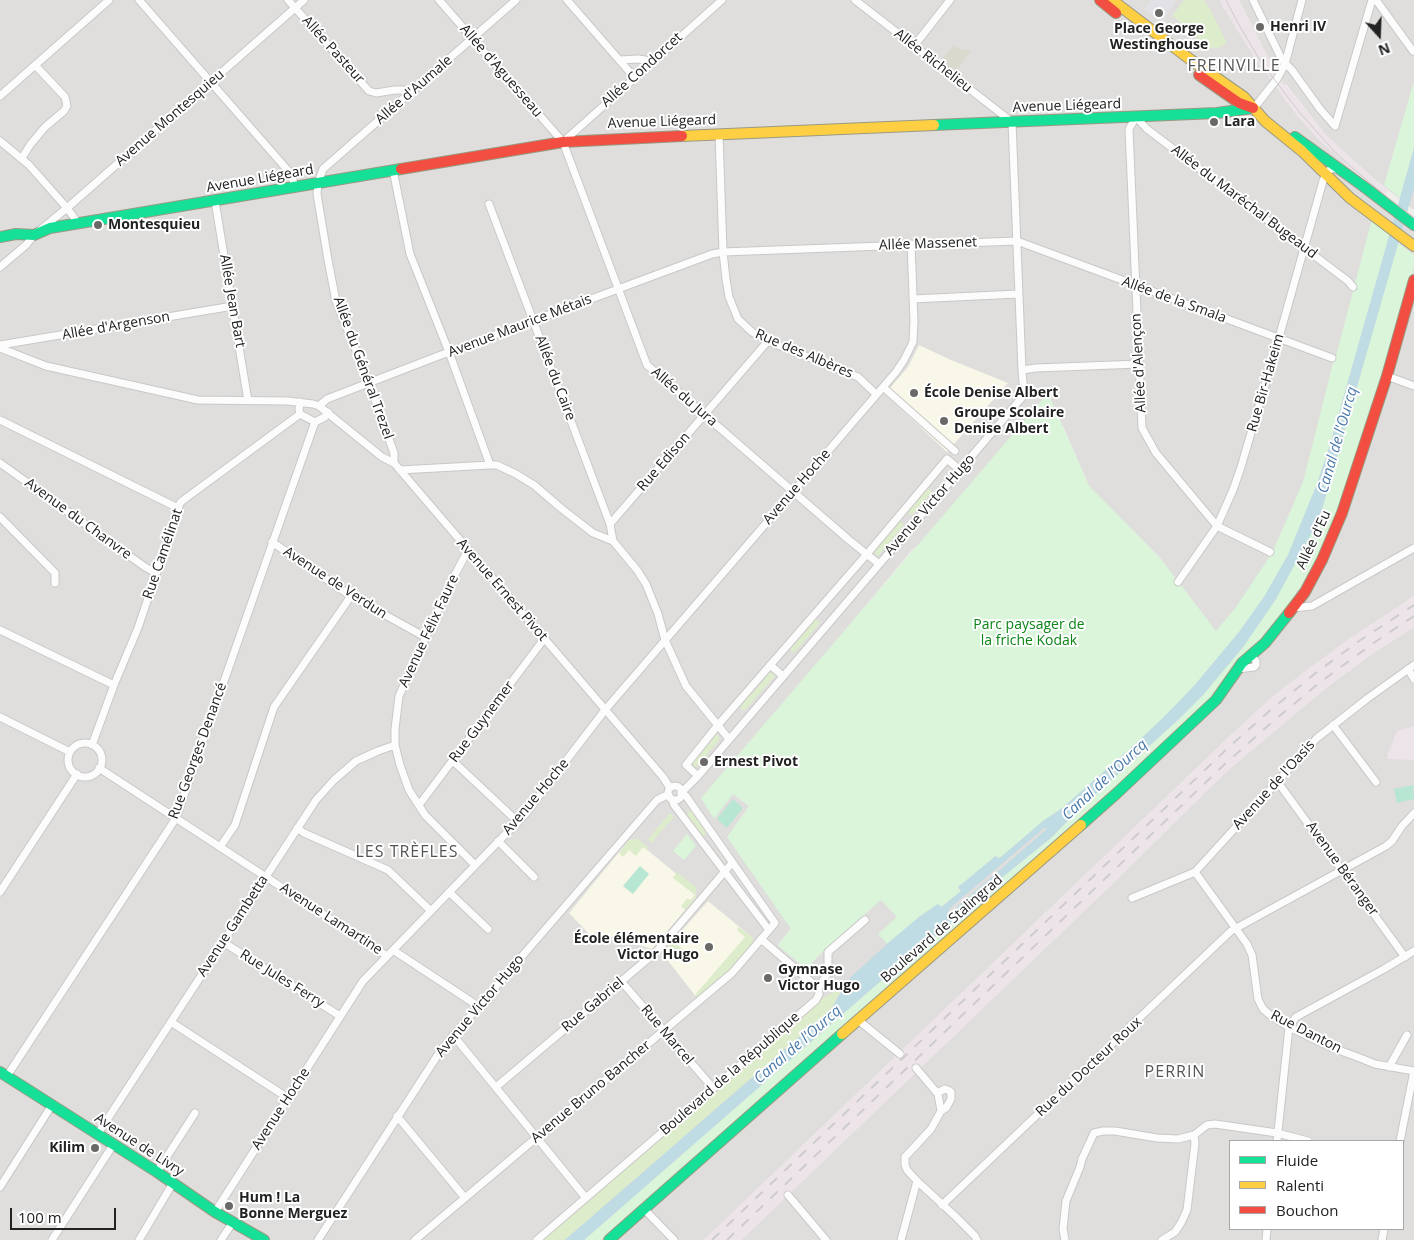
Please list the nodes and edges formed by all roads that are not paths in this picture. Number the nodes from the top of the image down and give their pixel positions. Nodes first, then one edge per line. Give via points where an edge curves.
1 (109, 0) edge
2 (139, 0) edge
3 (288, 0) edge
4 (304, 0) edge
5 (439, 0) edge
6 (516, 0) edge
7 (567, 0) edge
8 (722, 0) edge
9 (855, 0) edge
10 (950, 0) edge
11 (1100, 0) edge
12 (1112, 0) edge
13 (1253, 0) edge
14 (1302, 0) edge
15 (1372, 0) edge
16 (1376, 0) edge
17 (295, 8) junction
18 (473, 38) junction
19 (914, 46) junction
20 (1413, 52) edge
21 (620, 60) junction
22 (649, 64) junction
23 (1285, 64) junction
24 (35, 65) junction
25 (634, 77) junction
26 (212, 82) junction
27 (410, 93) junction
28 (0, 96) edge
29 (1254, 108) junction
30 (1136, 117) junction
31 (1012, 122) junction
32 (719, 134) junction
33 (0, 141) edge
34 (563, 142) junction
35 (22, 158) junction
36 (393, 170) junction
37 (1343, 171) junction
38 (1326, 173) junction
39 (318, 183) junction
40 (295, 187) junction
41 (215, 201) junction
42 (489, 204) dead end
43 (67, 208) junction
44 (78, 223) junction
45 (1414, 225) edge
46 (34, 235) junction
47 (0, 237) edge
48 (1017, 241) junction
49 (911, 244) junction
50 (1413, 245) edge
51 (1304, 247) junction
52 (724, 252) junction
53 (0, 267) edge
54 (1414, 280) edge
55 (1135, 286) junction
56 (1353, 287) dead end
57 (618, 288) junction
58 (1018, 294) junction
59 (913, 299) junction
60 (233, 306) junction
61 (534, 320) junction
62 (1279, 339) junction
63 (768, 341) junction
64 (0, 347) edge
65 (449, 352) junction
66 (1332, 358) dead end
67 (1139, 364) junction
68 (1022, 370) junction
69 (1387, 376) junction
70 (369, 383) junction
71 (1414, 386) edge
72 (883, 387) junction
73 (876, 394) junction
74 (248, 401) junction
75 (300, 402) junction
76 (319, 406) junction
77 (328, 412) junction
78 (300, 414) junction
79 (704, 415) junction
80 (0, 420) edge
81 (315, 422) junction
82 (955, 450) dead end
83 (0, 462) edge
84 (394, 463) junction
85 (490, 465) junction
86 (400, 470) junction
87 (960, 470) junction
88 (793, 492) junction
89 (178, 508) junction
90 (0, 517) edge
91 (610, 524) junction
92 (1217, 526) junction
93 (612, 541) junction
94 (272, 542) junction
95 (1414, 548) edge
96 (468, 550) junction
97 (1270, 552) dead end
98 (867, 554) junction
99 (879, 564) junction
100 (156, 573) junction
101 (1178, 582) dead end
102 (55, 583) dead end
103 (351, 596) junction
104 (1294, 608) junction
105 (0, 630) edge
106 (425, 637) junction
107 (544, 639) junction
108 (665, 640) junction
109 (1251, 655) joint
110 (770, 665) junction
111 (1411, 667) edge
112 (783, 676) junction
113 (1414, 679) edge
114 (114, 685) junction
115 (604, 710) junction
116 (0, 717) edge
117 (718, 725) junction
118 (1333, 725) junction
119 (729, 740) junction
120 (92, 744) junction
121 (395, 746) junction
122 (70, 752) junction
123 (453, 761) junction
124 (100, 768) junction
125 (77, 774) junction
126 (698, 776) junction
127 (1277, 781) junction
128 (1376, 782) dead end
129 (681, 792) junction
130 (670, 794) junction
131 (419, 805) junction
132 (1414, 814) edge
133 (176, 818) junction
134 (518, 822) junction
135 (297, 828) junction
136 (498, 841) junction
137 (220, 847) junction
138 (732, 862) junction
139 (476, 865) junction
140 (1343, 870) junction
141 (724, 872) junction
142 (1195, 872) junction
143 (265, 876) junction
144 (534, 877) dead end
145 (0, 892) edge
146 (449, 892) junction
147 (1132, 898) dead end
148 (431, 911) junction
149 (865, 920) dead end
150 (1236, 928) junction
151 (488, 929) dead end
152 (769, 930) junction
153 (762, 939) junction
154 (223, 942) junction
155 (393, 950) junction
156 (1414, 950) edge
157 (387, 956) junction
158 (1406, 957) junction
159 (621, 981) junction
160 (818, 988) junction
161 (478, 1006) junction
162 (340, 1016) junction
163 (858, 1020) junction
164 (171, 1022) junction
165 (1288, 1027) junction
166 (664, 1031) junction
167 (453, 1035) junction
168 (1407, 1035) dead end
169 (900, 1054) dead end
170 (1390, 1067) junction
171 (916, 1068) dead end
172 (1414, 1071) edge
173 (4, 1074) edge
174 (496, 1087) junction
175 (713, 1088) junction
176 (938, 1094) junction
177 (288, 1098) junction
178 (52, 1105) junction
179 (941, 1111) junction
180 (195, 1114) dead end
181 (397, 1116) junction
182 (1278, 1133) junction
183 (97, 1134) junction
184 (1194, 1135) junction
185 (536, 1138) junction
186 (1276, 1140) edge
187 (1304, 1140) edge
188 (1400, 1140) edge
189 (113, 1145) junction
190 (157, 1172) junction
191 (917, 1181) junction
192 (173, 1183) junction
193 (0, 1187) edge
194 (788, 1195) dead end
195 (465, 1198) junction
196 (586, 1198) junction
197 (942, 1205) junction
198 (644, 1209) junction
199 (215, 1212) junction
200 (234, 1222) junction
201 (52, 1240) edge
202 (139, 1240) edge
203 (221, 1240) edge
204 (264, 1240) edge
205 (318, 1240) edge
206 (415, 1240) edge
207 (537, 1240) edge
208 (609, 1240) edge
209 (674, 1240) edge
210 (826, 1240) edge
211 (901, 1240) edge
212 (977, 1240) edge
213 (1064, 1240) edge
214 (1162, 1240) edge

1 - 24 street
2 - 26 street
3 - 17 street, Allée Pasteur
4 - 17 street, Avenue Montesquieu
5 - 18 street, Allée d'Aguesseau
6 - 18 street, Allée d'Aumale
7 - 21 street
8 - 22 street, Allée Condorcet
9 - 19 street, Allée Richelieu
10 - 19 street
11 - 29 street via 1227,96
12 - 29 street via 1244,97
13 - 23 street
14 - 23 street
15 - 23 street via 1335,126
16 - 20 street
17 - 26 street, Avenue Montesquieu
17 - 27 street, Allée Pasteur via 370,91 403,90
18 - 27 street, Allée d'Aumale
18 - 34 street, Allée d'Aguesseau
19 - 31 street, Allée Richelieu
21 - 22 street via 638,59
21 - 25 street
22 - 25 street, Allée Condorcet
23 - 29 street via 1278,79
24 - 28 street
24 - 35 street via 65,97 67,106 45,127
25 - 34 street, Allée Condorcet
26 - 40 street via 291,174
26 - 43 street, Avenue Montesquieu
27 - 39 street, Allée d'Aumale via 323,170
29 - 30 street, Avenue Liégeard
29 - 37 street
29 - 38 street
30 - 31 street, Avenue Liégeard
30 - 51 street, Allée du Maréchal Bugeaud via 1147,129
30 - 55 street, Allée d'Alençon via 1129,129
31 - 32 street, Avenue Liégeard
31 - 48 street, Avenue Victor Hugo
32 - 34 street, Avenue Liégeard
32 - 52 street, Rue des Albères
33 - 35 street
34 - 36 street, Avenue Liégeard
34 - 57 street, Allée du Jura
35 - 43 street
36 - 39 street, Avenue Liégeard
36 - 65 street via 410,254
37 - 38 street via 1332,168
37 - 45 street
38 - 50 street via 1350,198
38 - 51 street, Rue Bir-Hakeim
39 - 40 street, Avenue Liégeard
39 - 70 street, Allée du Général Trezel via 336,300
40 - 41 street, Avenue Liégeard
41 - 44 street, Avenue Liégeard
41 - 60 street, Allée Jean Bart
42 - 61 street, Allée du Caire
43 - 44 street
43 - 46 street, Avenue Montesquieu
44 - 46 street, Avenue Liégeard via 50,228
46 - 47 street, Avenue Liégeard
46 - 53 street, Avenue Montesquieu
48 - 49 street, Allée Massenet
48 - 55 street, Allée de la Smala
48 - 58 street, Avenue Victor Hugo
49 - 52 street, Allée Massenet
49 - 59 street, Avenue Hoche
51 - 56 street, Allée du Maréchal Bugeaud
51 - 62 street, Rue Bir-Hakeim
52 - 57 street, Avenue Maurice Métais
52 - 63 street, Rue des Albères via 729,297 738,319
54 - 69 street, Allée d'Eu
55 - 62 street, Allée de la Smala
55 - 67 street, Allée d'Alençon
57 - 61 street, Avenue Maurice Métais
57 - 79 street, Allée du Jura via 647,365
58 - 59 street
58 - 68 street, Avenue Victor Hugo
59 - 72 street, Avenue Hoche via 913,342
60 - 64 street, Allée d'Argenson
60 - 74 street, Allée Jean Bart
61 - 65 street, Avenue Maurice Métais
61 - 91 street, Allée du Caire
62 - 66 street, Allée de la Smala
62 - 92 street, Rue Bir-Hakeim via 1241,467
63 - 73 street, Rue des Albères via 858,377
63 - 79 street, Rue Edison
64 - 74 street via 46,366 198,400
65 - 70 street, Avenue Maurice Métais
65 - 85 street
67 - 68 street
67 - 92 street, Allée d'Alençon via 1142,428 1156,452
68 - 87 street, Avenue Victor Hugo via 1024,395
69 - 71 street
69 - 104 street, Allée d'Eu via 1342,514 1322,560
70 - 76 street, Avenue Maurice Métais via 327,399
70 - 84 street, Allée du Général Trezel via 394,453
72 - 73 street, Avenue Hoche
72 - 82 street
73 - 88 street, Avenue Hoche
74 - 75 street
75 - 76 street
75 - 78 street
76 - 77 street, Avenue Ernest Pivot
77 - 81 street
77 - 84 street, Avenue Ernest Pivot via 382,458
78 - 81 street
78 - 89 street, Rue Camélinat via 182,501
79 - 88 street, Allée du Jura
79 - 91 street, Rue Edison
80 - 89 street
81 - 94 street, Rue Georges Denancé
83 - 100 street, Avenue du Chanvre
84 - 86 street, Avenue Ernest Pivot
85 - 86 street
85 - 93 street via 504,468 524,479 593,533
86 - 96 street, Avenue Ernest Pivot
87 - 98 street, Avenue Victor Hugo via 948,459
87 - 99 street, Avenue Victor Hugo
88 - 98 street, Allée du Jura
88 - 108 street, Avenue Hoche
89 - 100 street, Rue Camélinat
90 - 102 street via 55,573
91 - 93 street
92 - 97 street, Allée d'Alençon
92 - 101 street, Rue Bir-Hakeim
93 - 108 street via 652,595
94 - 103 street, Avenue de Verdun
94 - 133 street, Rue Georges Denancé
95 - 104 street via 1312,606
96 - 106 street, Avenue Félix Faure
96 - 107 street, Avenue Ernest Pivot
98 - 99 street, Allée du Jura
98 - 110 street, Avenue Victor Hugo
99 - 112 street, Avenue Victor Hugo
100 - 114 street, Rue Camélinat
103 - 106 street, Avenue de Verdun
103 - 137 street via 274,707 235,825
104 - 109 street, Allée d'Eu
105 - 114 street
106 - 121 street, Avenue Félix Faure via 399,696
107 - 115 street, Avenue Ernest Pivot
107 - 123 street, Rue Guynemer
108 - 115 street, Avenue Hoche
108 - 117 street via 686,686
109 - 163 street, Boulevard de Stalingrad via 1237,668 1216,700 1117,794
110 - 112 street
110 - 117 street, Avenue Victor Hugo
111 - 113 street
111 - 118 street, Avenue de l'Oasis
112 - 119 street, Avenue Victor Hugo
114 - 120 street, Rue Camélinat
115 - 130 street, Avenue Ernest Pivot via 663,777
115 - 134 street, Avenue Hoche
116 - 122 street
117 - 119 street
117 - 126 street, Avenue Victor Hugo via 686,765
118 - 127 street, Avenue de l'Oasis
118 - 128 street
119 - 126 street, Avenue Victor Hugo
120 - 122 street via 80,744
120 - 124 street via 101,755
121 - 131 street, Avenue Félix Faure via 409,790
121 - 135 street, Avenue Gambetta via 356,762 334,780
122 - 125 street via 69,765
123 - 131 street, Rue Guynemer
123 - 134 street
124 - 125 street via 90,776
124 - 133 street, Avenue Lamartine
125 - 145 street
126 - 129 street, Avenue Victor Hugo
127 - 140 street, Avenue Béranger
127 - 142 street, Avenue de l'Oasis
129 - 130 street via 676,787
129 - 130 street, Avenue Victor Hugo via 678,799
129 - 138 street
130 - 141 street via 674,805
130 - 161 street, Avenue Victor Hugo via 657,800
131 - 139 street, Avenue Félix Faure via 425,815
132 - 140 street, Rue du Docteur Roux via 1388,844
133 - 137 street, Avenue Lamartine
133 - 173 street, Rue Georges Denancé
134 - 136 street, Avenue Hoche
135 - 143 street, Avenue Gambetta
135 - 148 street via 388,870
136 - 139 street, Avenue Hoche
136 - 144 street
137 - 143 street, Avenue Lamartine
138 - 141 street, Rue Gabriel
138 - 152 street via 775,923
139 - 146 street, Avenue Hoche
140 - 150 street, Rue du Docteur Roux
140 - 158 street, Avenue Béranger
141 - 152 street
141 - 159 street, Rue Gabriel via 656,952
142 - 147 street, Avenue de l'Oasis
142 - 150 street, Rue Danton
143 - 154 street, Avenue Gambetta
143 - 157 street, Avenue Lamartine
146 - 148 street, Avenue Hoche
146 - 151 street
148 - 155 street, Avenue Hoche
149 - 160 street, Boulevard de la République via 828,952 828,973
150 - 165 street, Rue Danton via 1252,955 1256,991 1263,1009
150 - 197 street, Rue du Docteur Roux
152 - 153 street
153 - 160 street
153 - 166 street, Avenue Bruno Bancher via 732,973
154 - 162 street, Rue Jules Ferry
154 - 164 street, Avenue Gambetta
155 - 157 street, Avenue Hoche
155 - 161 street
156 - 158 street
157 - 162 street, Avenue Hoche via 363,981
158 - 165 street via 1296,1017
159 - 166 street, Rue Marcel
159 - 174 street, Rue Gabriel
160 - 175 street, Boulevard de la République via 816,1000
161 - 167 street, Avenue Victor Hugo
162 - 177 street, Avenue Hoche
163 - 169 street
163 - 198 street, Boulevard de Stalingrad
164 - 177 street
164 - 183 street, Avenue Gambetta
165 - 170 street, Rue Danton via 1333,1048
165 - 182 street
166 - 175 street, Rue Marcel
166 - 185 street, Avenue Bruno Bancher
167 - 174 street
167 - 181 street, Avenue Victor Hugo
168 - 170 street
170 - 172 street, Rue Danton
171 - 176 street
172 - 188 street
173 - 178 street, Avenue de Livry
174 - 185 street
175 - 196 street, Boulevard de la République
176 - 179 street
176 - 179 street via 945,1089 952,1096
177 - 199 street, Avenue Hoche
178 - 183 street, Avenue de Livry
178 - 193 street
179 - 191 street via 931,1129 905,1157 907,1170
180 - 190 street
181 - 195 street
181 - 205 street, Avenue Victor Hugo
182 - 184 street via 1215,1124 1207,1125
182 - 186 street
182 - 187 street
183 - 189 street, Avenue de Livry
184 - 213 street via 1171,1140 1124,1132 1094,1133 1066,1201
184 - 214 street via 1187,1210 1175,1232
185 - 195 street, Avenue Bruno Bancher
185 - 196 street
189 - 190 street, Avenue de Livry
189 - 201 street
190 - 192 street, Avenue de Livry
191 - 197 street
191 - 211 street
192 - 199 street, Avenue de Livry
192 - 202 street
194 - 210 street
195 - 206 street, Avenue Bruno Bancher
196 - 207 street, Boulevard de la République
197 - 212 street
198 - 208 street, Boulevard de Stalingrad
198 - 209 street
199 - 200 street, Avenue de Livry
200 - 203 street
200 - 204 street, Avenue de Livry

